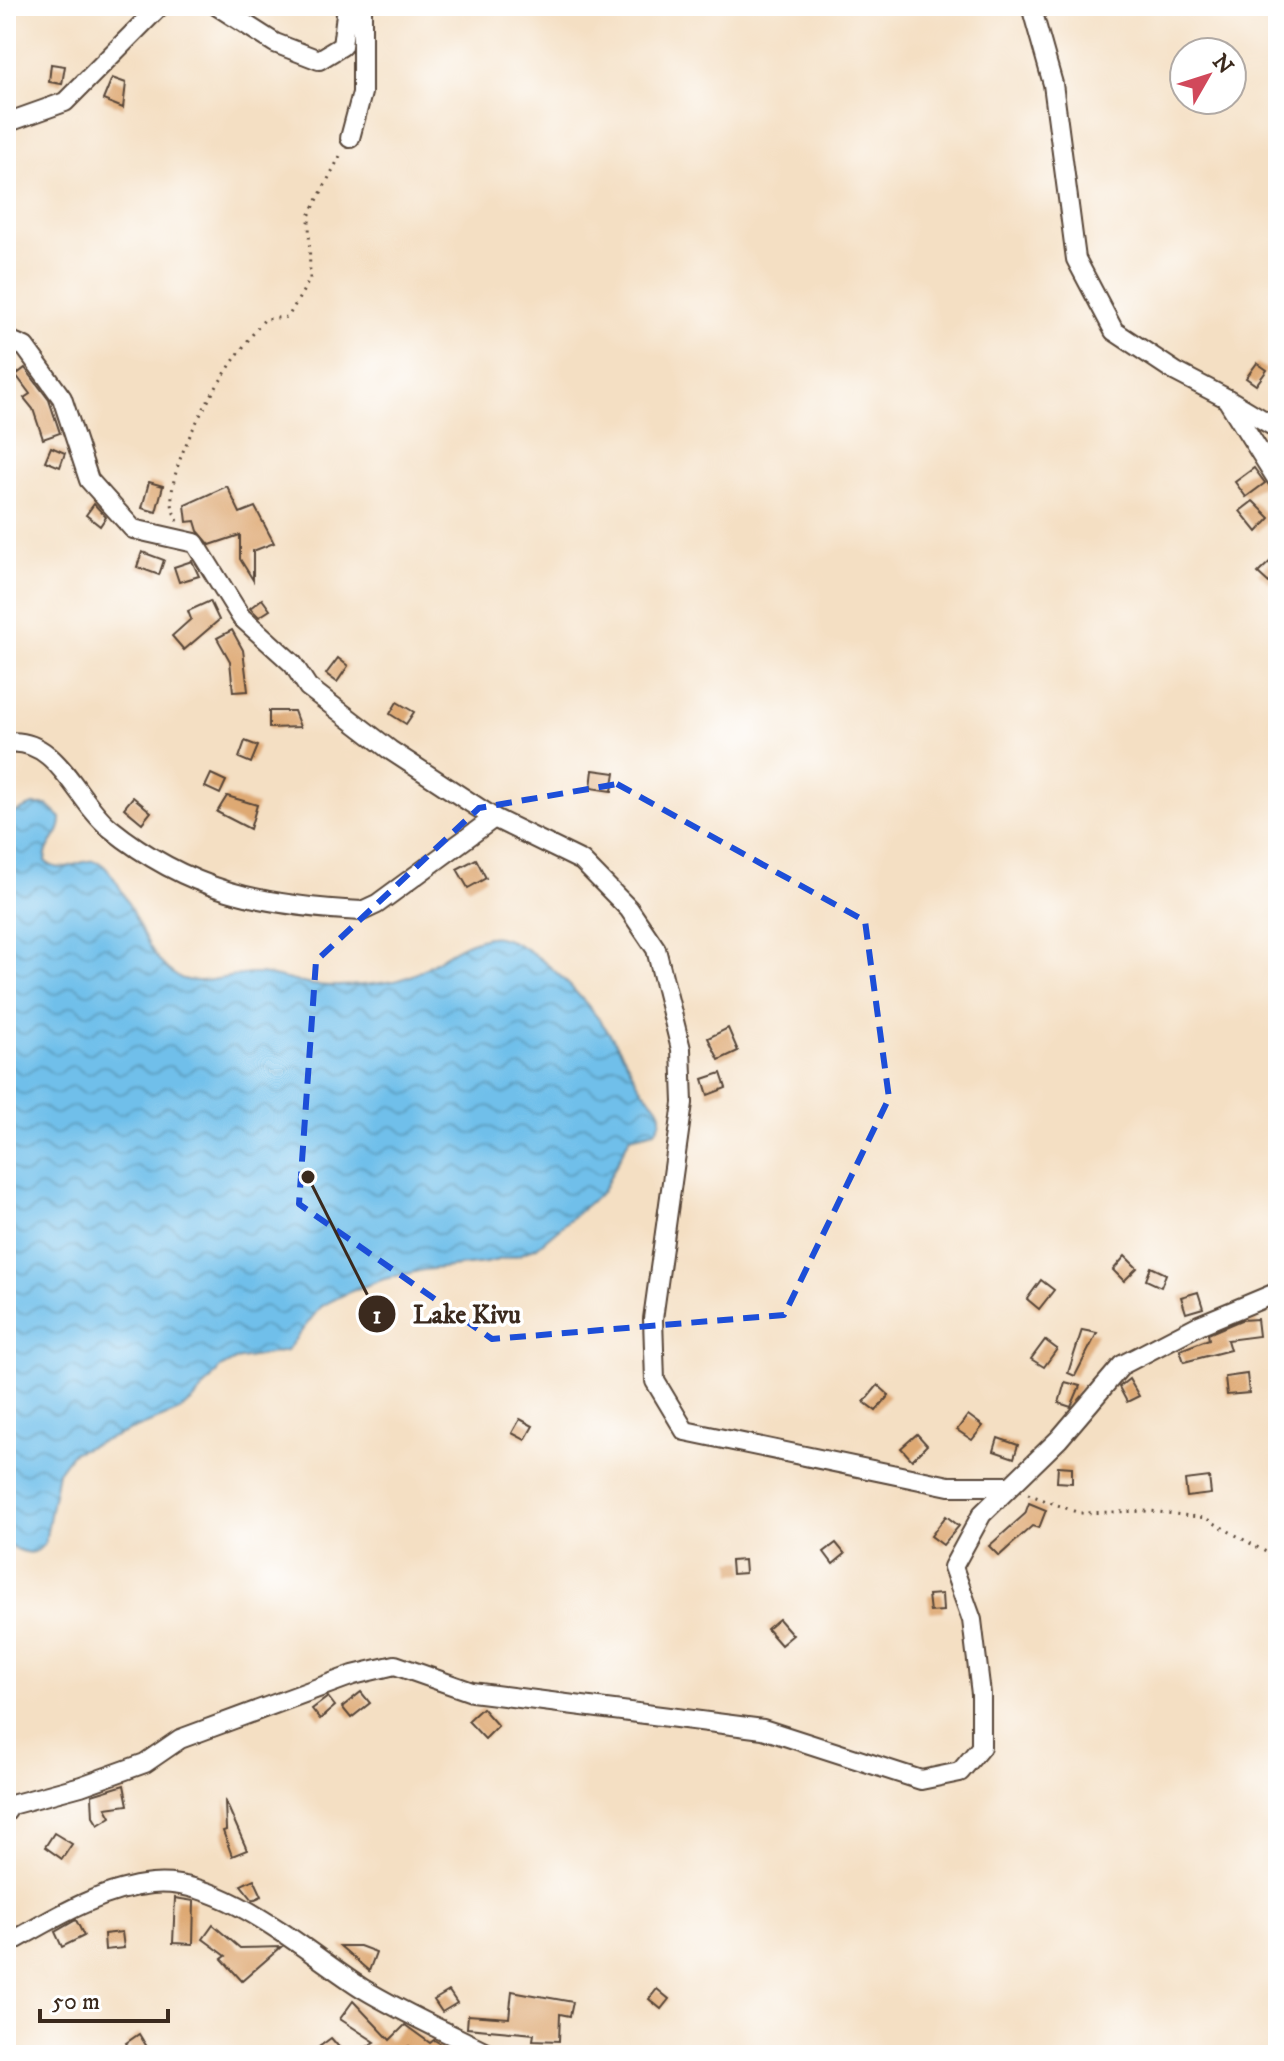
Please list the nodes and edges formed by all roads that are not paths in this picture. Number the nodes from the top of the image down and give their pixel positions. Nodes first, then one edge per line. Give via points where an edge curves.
1 (160, 6) edge
2 (217, 6) edge
3 (347, 6) edge
4 (362, 6) edge
5 (1031, 6) edge
6 (6, 123) edge
7 (350, 138) road end
8 (6, 339) edge
9 (1226, 398) junction
10 (1278, 429) edge
11 (1278, 481) edge
12 (6, 743) edge
13 (494, 818) junction
14 (1278, 1292) edge
15 (1009, 1486) junction
16 (6, 1812) edge
17 (6, 1945) edge
18 (492, 2055) edge

1 - 6 street via 65,102
2 - 3 street via 275,43 319,60 342,46
4 - 7 street via 362,93
5 - 9 street via 1053,84 1076,259 1114,331
8 - 13 street via 25,347 62,398 89,480 133,529 195,543 241,617 293,664 308,687 390,750
9 - 10 street
9 - 11 street
12 - 13 street via 19,740 59,764 106,826 164,868 221,891 264,900 362,911
13 - 15 street via 582,861 629,909 656,949 681,1049 683,1103 653,1319 655,1381 685,1431 949,1486
14 - 15 street via 1122,1365 1059,1439
15 - 16 street via 982,1514 953,1567 972,1620 981,1694 981,1747 960,1772 921,1780 763,1729 472,1692 395,1665 353,1675 180,1739 145,1763 11,1805
17 - 18 street via 117,1889 187,1884 286,1933 362,1988

